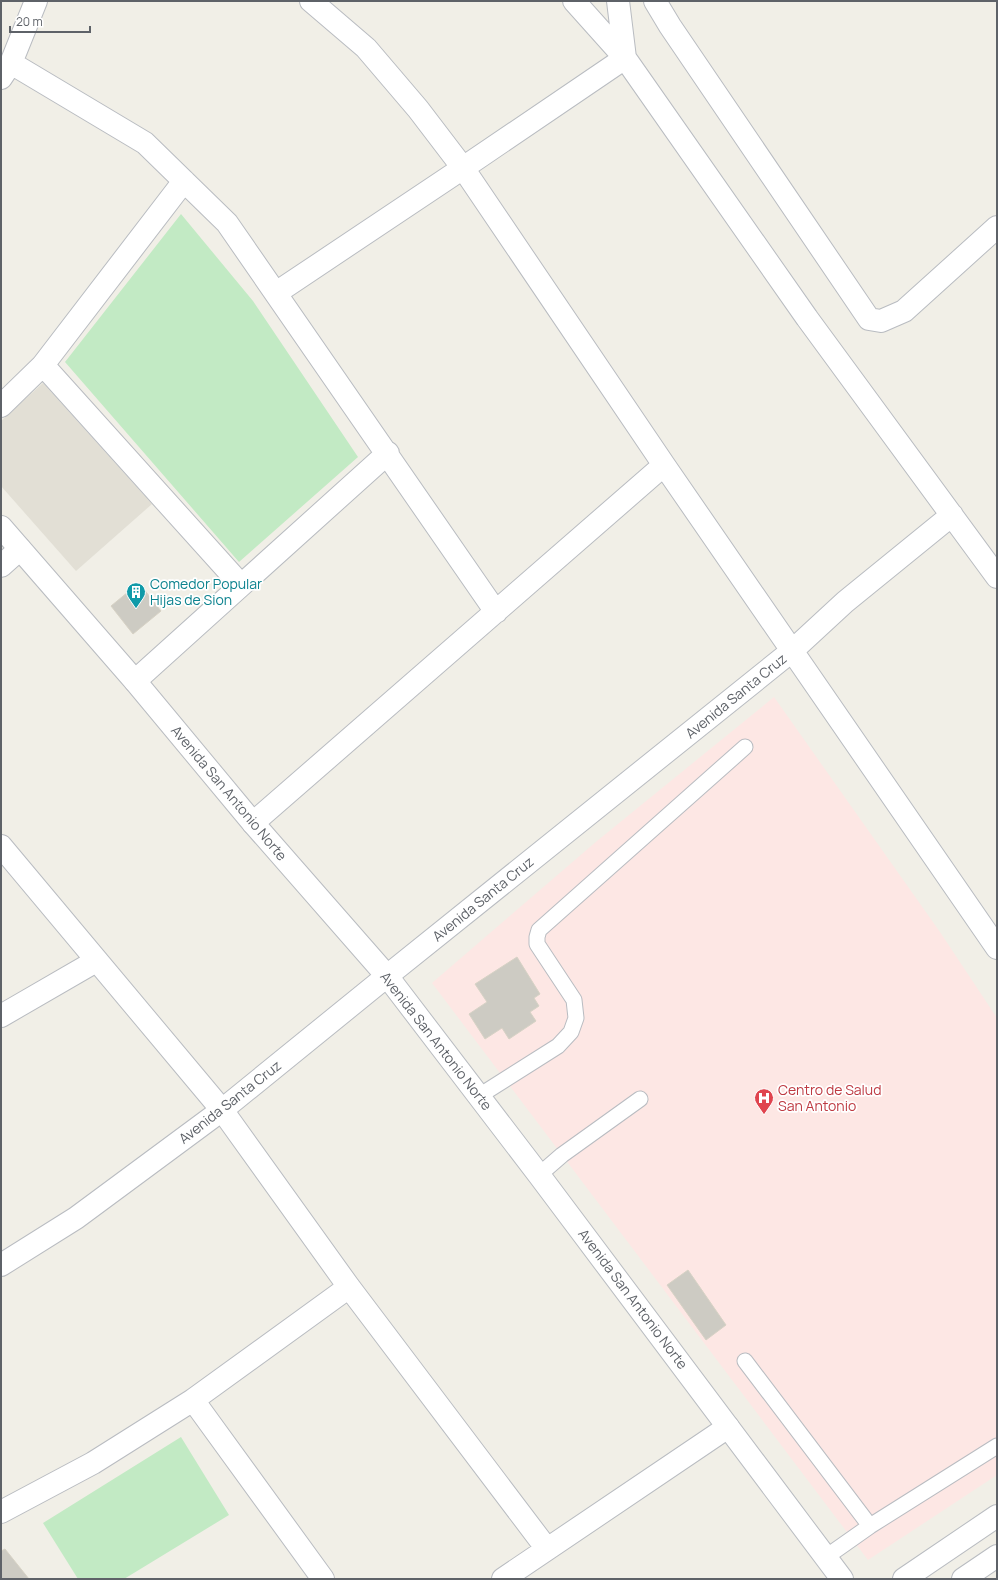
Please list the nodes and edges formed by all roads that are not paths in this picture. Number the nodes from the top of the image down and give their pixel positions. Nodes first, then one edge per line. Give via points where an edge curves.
1 (36, 1) edge
2 (311, 1) edge
3 (574, 1) edge
4 (618, 1) edge
5 (655, 1) edge
6 (625, 58) junction
7 (6, 70) edge
8 (463, 168) junction
9 (184, 181) junction
10 (997, 228) edge
11 (276, 293) junction
12 (43, 365) junction
13 (1, 406) edge
14 (388, 453) junction
15 (664, 465) junction
16 (952, 515) junction
17 (1, 527) edge
18 (20, 549) junction
19 (1, 566) edge
20 (997, 577) edge
21 (241, 585) junction
22 (496, 612) junction
23 (793, 650) junction
24 (135, 681) junction
25 (745, 747) dead end
26 (253, 823) junction
27 (1, 846) edge
28 (997, 948) edge
29 (96, 960) junction
30 (387, 976) junction
31 (1, 1016) edge
32 (479, 1096) junction
33 (640, 1099) dead end
34 (222, 1110) junction
35 (539, 1175) junction
36 (1, 1265) edge
37 (349, 1286) junction
38 (745, 1361) dead end
39 (193, 1400) junction
40 (728, 1427) junction
41 (997, 1446) edge
42 (1, 1512) edge
43 (997, 1516) edge
44 (870, 1526) junction
45 (547, 1549) junction
46 (997, 1556) edge
47 (826, 1557) junction
48 (323, 1579) edge
49 (503, 1579) edge
50 (842, 1579) edge
51 (904, 1579) edge
52 (963, 1579) edge

1 - 7 street
2 - 8 street via 366,48 418,109
3 - 6 street
4 - 6 street
5 - 10 street via 870,319 881,321 904,311
6 - 8 street
6 - 16 street via 807,318
7 - 9 street via 145,143
8 - 11 street
8 - 15 street
9 - 11 street via 227,222
9 - 12 street
11 - 14 street
12 - 13 street
12 - 21 street
14 - 21 street
14 - 22 street
15 - 22 street
15 - 23 street
16 - 20 street
16 - 23 street, Avenida Santa Cruz via 845,602
17 - 18 street, Avenida San Antonio Norte
18 - 19 street
18 - 24 street, Avenida San Antonio Norte
21 - 24 street
22 - 26 street
23 - 28 street
23 - 30 street, Avenida Santa Cruz
24 - 26 street, Avenida San Antonio Norte
25 - 32 lane via 539,930 537,944 574,1000 576,1018 571,1032 558,1046
26 - 30 street, Avenida San Antonio Norte
27 - 29 street
29 - 31 street
29 - 34 street
30 - 32 street, Avenida San Antonio Norte
30 - 34 street, Avenida Santa Cruz
32 - 35 street, Avenida San Antonio Norte
33 - 35 lane via 562,1155
34 - 36 street, Avenida Santa Cruz via 76,1218
34 - 37 street
35 - 40 street, Avenida San Antonio Norte
37 - 39 street
37 - 45 street
38 - 44 lane
39 - 42 street via 93,1463
39 - 48 street
40 - 45 street
40 - 47 street, Avenida San Antonio Norte
41 - 44 lane
43 - 51 street
44 - 47 lane
45 - 49 street
46 - 52 street
47 - 50 street, Avenida San Antonio Norte

